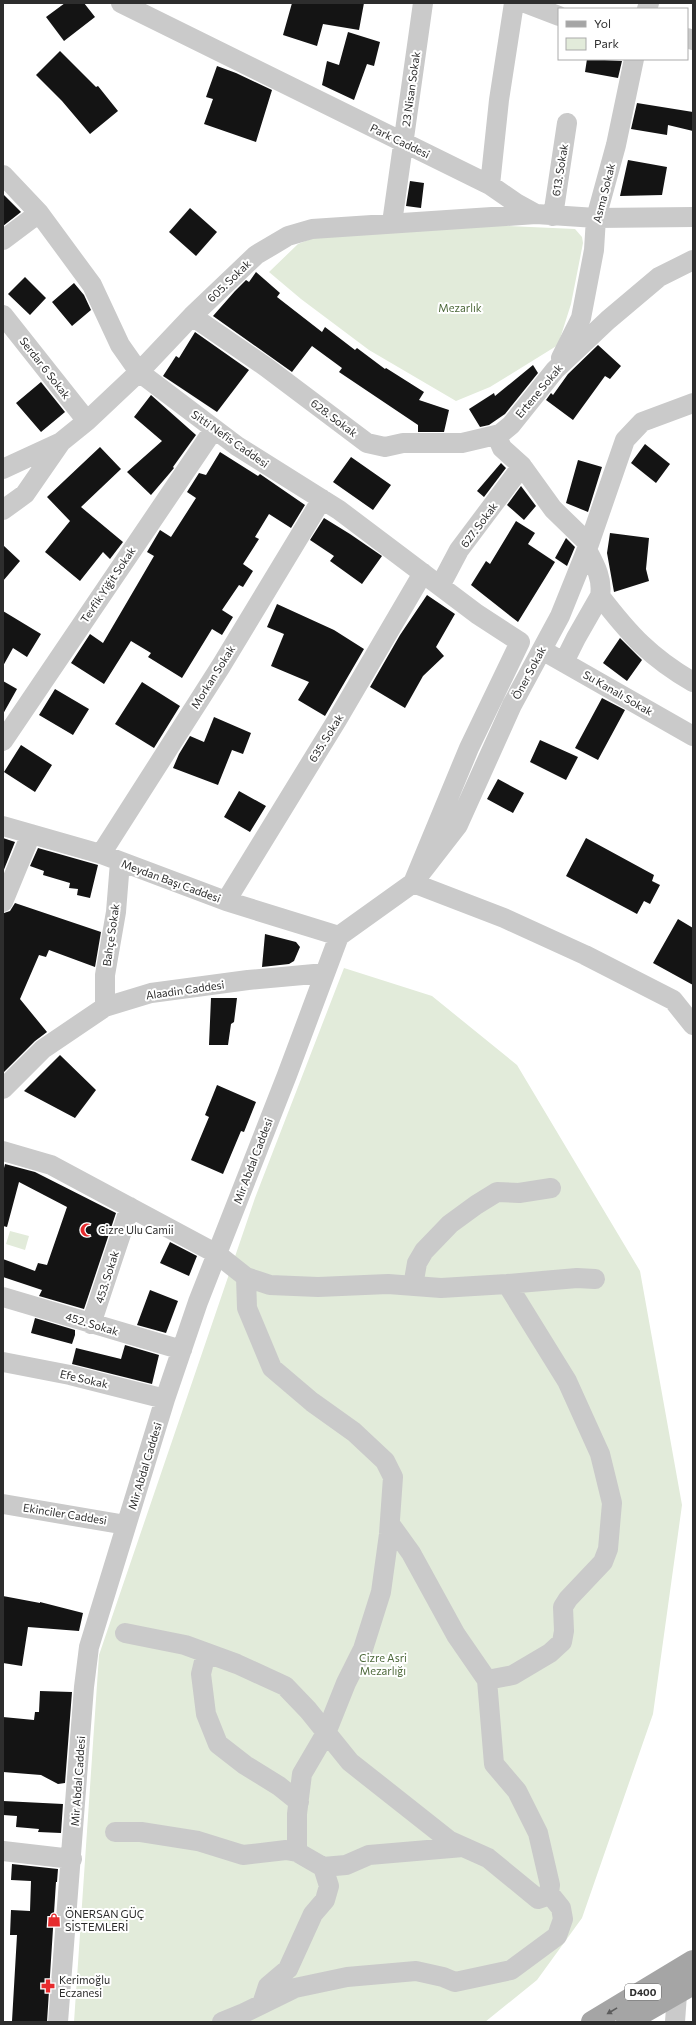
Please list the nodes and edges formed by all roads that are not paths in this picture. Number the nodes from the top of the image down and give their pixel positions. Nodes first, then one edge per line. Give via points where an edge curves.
1 (121, 3) edge
2 (423, 3) edge
3 (514, 3) edge
4 (525, 3) edge
5 (558, 16) edge
6 (634, 60) edge
7 (567, 124) dead end
8 (403, 142) junction
9 (3, 175) edge
10 (490, 185) junction
11 (39, 213) junction
12 (545, 215) junction
13 (693, 217) edge
14 (596, 218) junction
15 (392, 223) junction
16 (3, 240) edge
17 (693, 260) edge
18 (3, 315) edge
19 (192, 316) junction
20 (555, 370) junction
21 (139, 372) junction
22 (693, 403) edge
23 (87, 421) junction
24 (214, 429) junction
25 (500, 434) junction
26 (61, 442) junction
27 (522, 466) junction
28 (3, 469) edge
29 (322, 499) junction
30 (3, 510) edge
31 (588, 547) junction
32 (423, 573) junction
33 (440, 586) junction
34 (600, 596) junction
35 (542, 650) junction
36 (564, 662) junction
37 (693, 682) edge
38 (693, 736) edge
39 (3, 741) edge
40 (3, 826) edge
41 (31, 834) junction
42 (101, 854) junction
43 (120, 862) junction
44 (413, 883) junction
45 (226, 901) junction
46 (3, 902) edge
47 (339, 936) junction
48 (325, 973) junction
49 (105, 1007) junction
50 (691, 1016) edge
51 (3, 1089) edge
52 (3, 1151) edge
53 (551, 1188) dead end
54 (130, 1207) junction
55 (217, 1254) junction
56 (246, 1277) junction
57 (595, 1278) dead end
58 (507, 1284) junction
59 (412, 1286) junction
60 (3, 1297) edge
61 (91, 1324) junction
62 (182, 1350) junction
63 (3, 1362) edge
64 (165, 1399) junction
65 (3, 1504) edge
66 (390, 1524) junction
67 (126, 1525) junction
68 (124, 1633) dead end
69 (206, 1652) junction
70 (487, 1680) junction
71 (326, 1733) junction
72 (299, 1802) junction
73 (115, 1832) dead end
74 (463, 1848) junction
75 (3, 1851) edge
76 (297, 1852) junction
77 (72, 1858) junction
78 (323, 1866) junction
79 (548, 1894) junction
80 (693, 1961) edge
81 (685, 1989) edge
82 (262, 2004) junction
83 (58, 2022) edge
84 (222, 2022) edge
85 (592, 2022) edge
86 (627, 2022) edge
87 (675, 2022) edge

1 - 8 street, Park Caddesi
2 - 8 street, 23 Nisan Sokak
3 - 10 street via 499,100
4 - 5 street
6 - 14 street, Asma Sokak via 616,146
7 - 12 street, 613. Sokak
8 - 10 street, Park Caddesi
8 - 15 street, 23 Nisan Sokak
9 - 11 street, Sitti Nefis Caddesi
10 - 12 street, Park Caddesi via 516,203
11 - 16 street
11 - 21 street, Sitti Nefis Caddesi via 92,284 120,345
12 - 14 street, Park Caddesi
12 - 15 street, 605. Sokak
13 - 14 street, Park Caddesi
14 - 20 street, Asma Sokak via 594,250 581,318
15 - 19 street, 605. Sokak via 312,229 288,236 256,255
17 - 20 street, Ertene Sokak via 658,277
18 - 23 street, Serdar 6 Sokak
19 - 21 street, 605. Sokak
19 - 25 street, 628. Sokak via 266,367 367,443 385,447 403,444 462,443
20 - 25 street, Ertene Sokak via 511,425
21 - 23 street, 605. Sokak
21 - 24 street, Sitti Nefis Caddesi
22 - 31 street, Öner Sokak via 642,422 625,440
23 - 26 street, 605. Sokak
24 - 29 street, Sitti Nefis Caddesi
24 - 39 street, Tevfik Yiğit Sokak
25 - 27 street via 502,448
26 - 28 street
26 - 30 street, 605. Sokak via 25,494
27 - 31 street via 553,508
27 - 33 street, 627. Sokak via 459,550
29 - 32 street, Sitti Nefis Caddesi
29 - 42 street, Morkan Sokak via 221,666
31 - 34 street via 602,586
31 - 35 street, Öner Sokak via 560,616
32 - 33 street, Sitti Nefis Caddesi
32 - 45 street, 635. Sokak
33 - 44 street, Sitti Nefis Caddesi via 520,642 469,748
34 - 36 street
34 - 37 street via 627,632 641,645
35 - 36 street, Su Kanalı Sokak
35 - 44 street, Öner Sokak via 512,705 458,825
36 - 38 street, Su Kanalı Sokak
40 - 41 street, Meydan Başı Caddesi
41 - 42 street, Meydan Başı Caddesi
41 - 46 street
42 - 43 street, Meydan Başı Caddesi
43 - 45 street, Meydan Başı Caddesi
43 - 49 street, Bahçe Sokak via 116,912 105,975
44 - 47 street, Öner Sokak
44 - 50 street via 504,918 585,955 673,1000
45 - 47 street, Meydan Başı Caddesi
47 - 48 street, Mir Abdal Caddesi
48 - 49 street, Alaadin Caddesi via 150,993
48 - 55 street, Mir Abdal Caddesi
49 - 51 street, Alaadin Caddesi via 43,1049
52 - 54 street via 51,1165
53 - 59 street via 519,1193 497,1192 476,1205 450,1224 424,1252 417,1263
54 - 55 street
54 - 61 street, 453. Sokak
55 - 56 street
55 - 62 street, Mir Abdal Caddesi
56 - 59 street via 270,1285
56 - 66 street via 248,1308 272,1368 312,1402 354,1432 385,1461 393,1477
57 - 58 street
58 - 59 street via 441,1288
58 - 70 street via 566,1381 600,1454 612,1503 608,1549 603,1562 563,1607 562,1642 550,1653 513,1675
60 - 61 street, 452. Sokak
61 - 62 street, 452. Sokak
62 - 64 street, Mir Abdal Caddesi
63 - 64 street, Efe Sokak via 70,1375
64 - 67 street, Mir Abdal Caddesi
65 - 67 street, Ekinciler Caddesi
66 - 70 street via 411,1553 456,1635
66 - 71 street via 381,1592 364,1649 346,1683
67 - 77 street, Mir Abdal Caddesi via 89,1647
68 - 69 street via 185,1645
69 - 71 street via 284,1686
69 - 72 street via 202,1674 206,1714 218,1744
70 - 79 street via 494,1764 517,1791 538,1833 550,1884
71 - 72 street via 302,1774
71 - 74 street via 350,1762 450,1841
72 - 76 street
73 - 76 street via 141,1832 198,1841 243,1855 286,1850
74 - 78 street via 370,1855 346,1865
74 - 79 street via 488,1858 538,1898
75 - 77 street
76 - 78 street
77 - 83 street, Mir Abdal Caddesi
78 - 82 street via 329,1886 325,1900 313,1914 288,1969 268,1986
79 - 82 street via 561,1908 563,1920 557,1936 511,1970 456,1982 416,1971 347,1977 295,1988
80 -> 85 main road, D400
81 - 86 main road, D400
81 - 87 street
82 - 84 street

